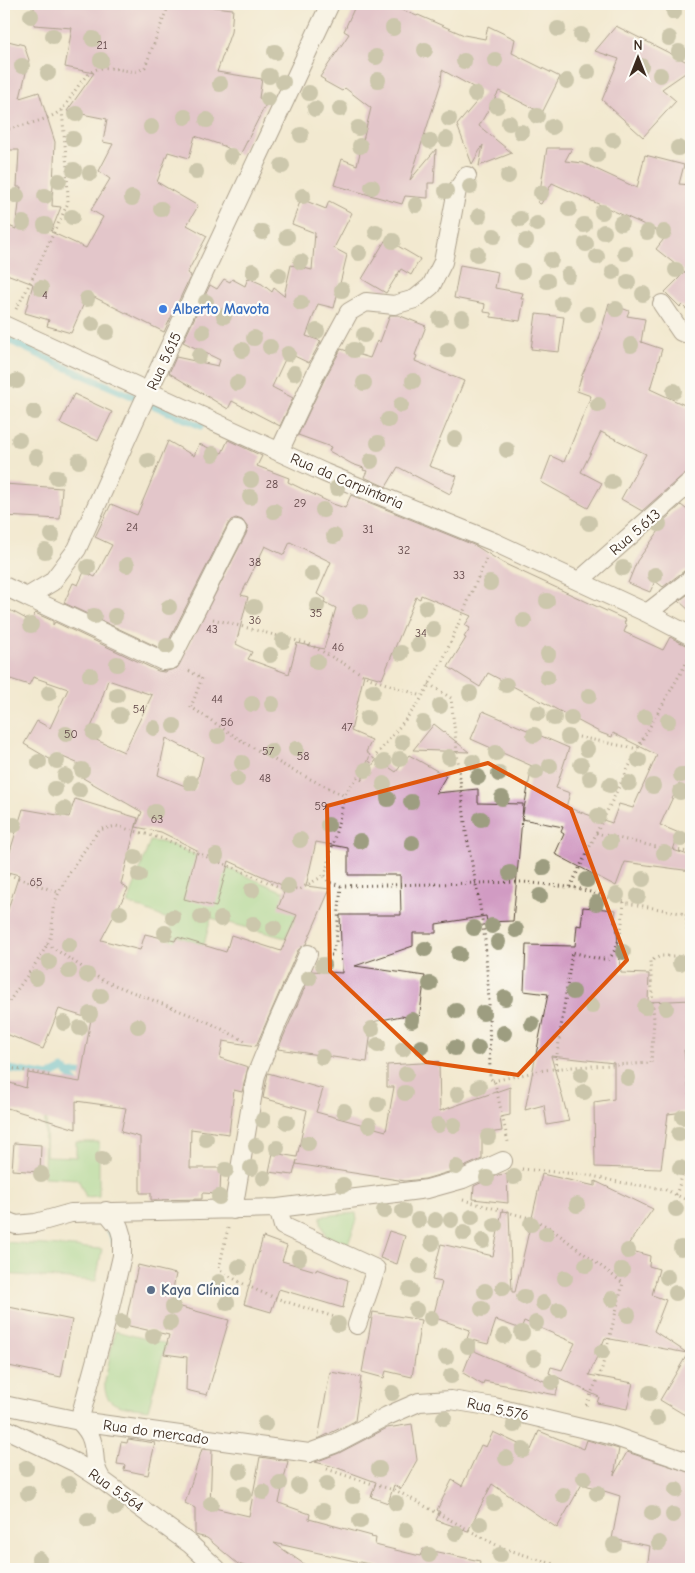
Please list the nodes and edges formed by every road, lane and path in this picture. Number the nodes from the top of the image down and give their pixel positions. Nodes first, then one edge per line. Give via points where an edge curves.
1 (169, 4) edge
2 (330, 4) edge
3 (62, 110) junction
4 (4, 130) edge
5 (467, 176) dead end
6 (662, 304) dead end
7 (5, 326) edge
8 (691, 336) edge
9 (149, 392) junction
10 (280, 452) junction
11 (691, 482) edge
12 (237, 529) dead end
13 (494, 542) junction
14 (691, 579) edge
15 (579, 582) junction
16 (4, 586) edge
17 (27, 597) junction
18 (647, 613) junction
19 (194, 615) junction
20 (691, 636) edge
21 (691, 655) edge
22 (171, 660) junction
23 (429, 684) junction
24 (422, 696) junction
25 (574, 736) dead end
26 (638, 750) junction
27 (345, 796) junction
28 (596, 833) junction
29 (689, 852) dead end
30 (4, 873) edge
31 (325, 875) junction
32 (475, 884) junction
33 (341, 886) junction
34 (570, 887) junction
35 (60, 893) junction
36 (624, 902) junction
37 (47, 944) junction
38 (308, 954) joint
39 (690, 956) edge
40 (4, 1010) edge
41 (265, 1051) junction
42 (4, 1067) edge
43 (554, 1069) junction
44 (50, 1075) dead end
45 (493, 1081) junction
46 (691, 1150) edge
47 (503, 1161) junction
48 (427, 1189) junction
49 (676, 1195) junction
50 (691, 1202) edge
51 (278, 1208) junction
52 (233, 1210) junction
53 (106, 1211) junction
54 (4, 1220) edge
55 (357, 1325) joint
56 (4, 1405) edge
57 (79, 1421) junction
58 (577, 1427) junction
59 (4, 1428) edge
60 (309, 1453) junction
61 (691, 1462) edge
62 (102, 1480) junction
63 (217, 1569) edge
64 (568, 1569) edge

1 - 3 path via 145,67 138,71 94,69
2 - 9 street, Rua 5.615
3 - 4 path
3 - 7 path via 68,203 26,291
5 - 10 street via 457,190 443,262 431,286 415,299 394,305 366,302 349,312
6 - 8 street via 682,332
7 - 9 street, Rua da Carpintaria
9 - 10 street, Rua da Carpintaria
9 - 17 street, Rua 5.615 via 77,549 52,582
10 - 13 street, Rua da Carpintaria
11 - 15 street, Rua 5.613
12 - 19 street
13 - 15 street, Rua da Carpintaria
13 - 23 path via 443,660
14 - 18 street
15 - 18 street, Rua da Carpintaria
16 - 17 street
17 - 22 street via 163,661
18 - 20 street, Rua da Carpintaria
19 - 22 street
19 - 24 path via 309,644 369,678
21 - 26 path
22 - 27 path via 202,678 190,707 292,770
23 - 24 path
23 - 32 path via 452,698 466,832
24 - 27 path
25 - 26 path
26 - 28 path
27 - 31 path
28 - 29 path
28 - 34 path
30 - 35 path
31 - 33 path via 328,882
31 - 35 path via 300,889 282,888 164,839 116,826 99,830
32 - 33 path
32 - 34 path via 523,882
32 - 45 path via 484,940 490,1078
33 - 38 path via 332,955
34 - 36 path
35 - 37 path via 53,907 51,935
36 - 39 path via 686,914
36 - 43 path via 620,936 609,959 572,952
37 - 40 path
37 - 41 path via 102,980 208,1022
38 - 41 street
39 - 43 path via 661,956 650,961 654,1020 651,1063
41 - 52 street via 256,1075
42 - 44 path
43 - 45 path
45 - 47 path via 510,1148
46 - 49 path
47 - 48 street via 464,1179
47 - 49 path via 518,1169 588,1175 664,1189
48 - 51 street
48 - 58 path via 533,1219 623,1282 602,1368
49 - 50 path
51 - 52 street
51 - 55 street via 283,1226 376,1269
52 - 53 street
52 - 55 path via 219,1269 235,1281 270,1296
53 - 54 street via 71,1213 16,1225
53 - 57 street via 119,1227 122,1256
56 - 57 street, Rua do mercado
57 - 60 street, Rua do mercado
57 - 62 street via 87,1429 95,1467
58 - 60 street, Rua 5.576 via 451,1400 419,1402
58 - 61 street, Rua 5.576 via 610,1434
59 - 62 street, Rua 5.564 via 76,1463
60 - 64 path via 316,1464 397,1491 500,1546
62 - 63 street, Rua 5.564 via 190,1544

